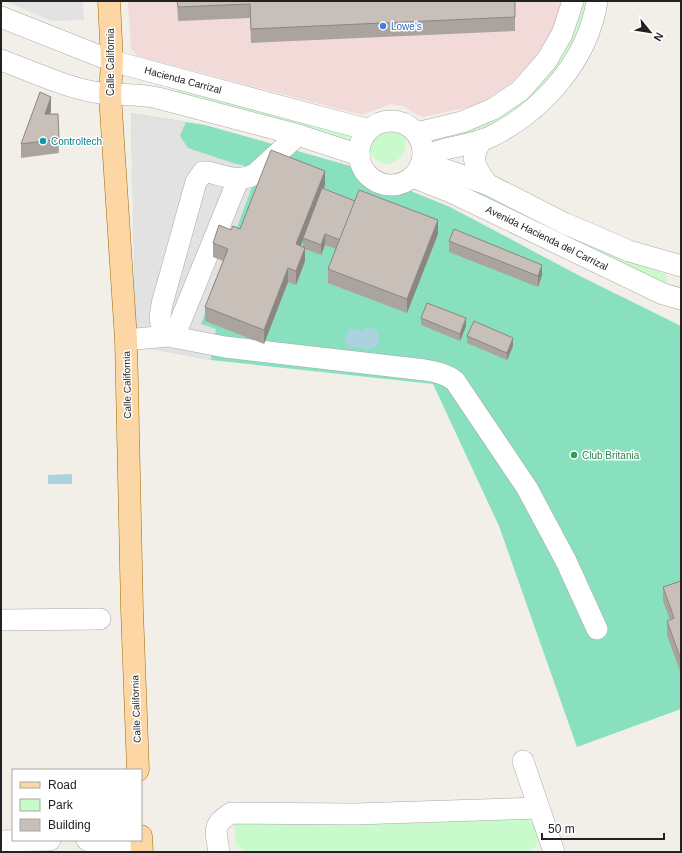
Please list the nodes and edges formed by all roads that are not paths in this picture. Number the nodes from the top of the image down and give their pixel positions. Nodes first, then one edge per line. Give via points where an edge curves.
1 (109, 1) edge
2 (573, 1) edge
3 (597, 1) edge
4 (1, 17) edge
5 (1, 60) edge
6 (112, 61) junction
7 (110, 95) junction
8 (369, 130) junction
9 (416, 133) junction
10 (298, 135) junction
11 (481, 140) junction
12 (359, 155) junction
13 (420, 165) junction
14 (238, 180) junction
15 (487, 184) junction
16 (681, 266) edge
17 (681, 299) edge
18 (169, 336) junction
19 (126, 340) junction
20 (100, 619) dead end
21 (1, 620) edge
22 (597, 629) dead end
23 (523, 761) dead end
24 (138, 769) edge
25 (538, 808) junction
26 (1, 841) edge
27 (12, 841) edge
28 (90, 841) edge
29 (141, 845) edge
30 (219, 852) edge
31 (554, 852) edge

1 - 6 main road, Calle California
2 - 9 street via 562,34 547,60 521,90 493,109 462,122
3 - 11 street via 583,44 574,62 558,83 539,105 518,122
4 - 6 street, Hacienda Carrizal
5 - 7 street via 70,86
6 - 7 main road, Calle California
6 - 8 street, Hacienda Carrizal
7 - 10 street via 142,94
7 - 19 main road, Calle California
8 - 9 street via 388,121 409,126
8 - 12 street via 362,142
9 - 13 street via 423,149
10 - 12 street
10 - 14 street via 255,174
11 - 13 street via 447,149
11 - 15 street via 474,159
12 - 13 street via 361,165 367,174 374,181 384,185 394,186 405,182
13 - 15 street
13 - 17 street, Avenida Hacienda del Carrizal via 453,193 663,294
14 - 18 street via 180,319
14 - 18 street via 203,172 196,182 162,304 160,317
15 - 16 street via 564,223 629,251
18 - 19 street
18 - 22 street via 224,347 425,370 450,377 528,488 566,561
19 - 24 main road, Calle California
20 - 21 street
23 - 25 street
25 - 30 street via 355,814 231,812 216,828
25 - 31 street
26 - 27 street
28 - 29 street via 104,846

